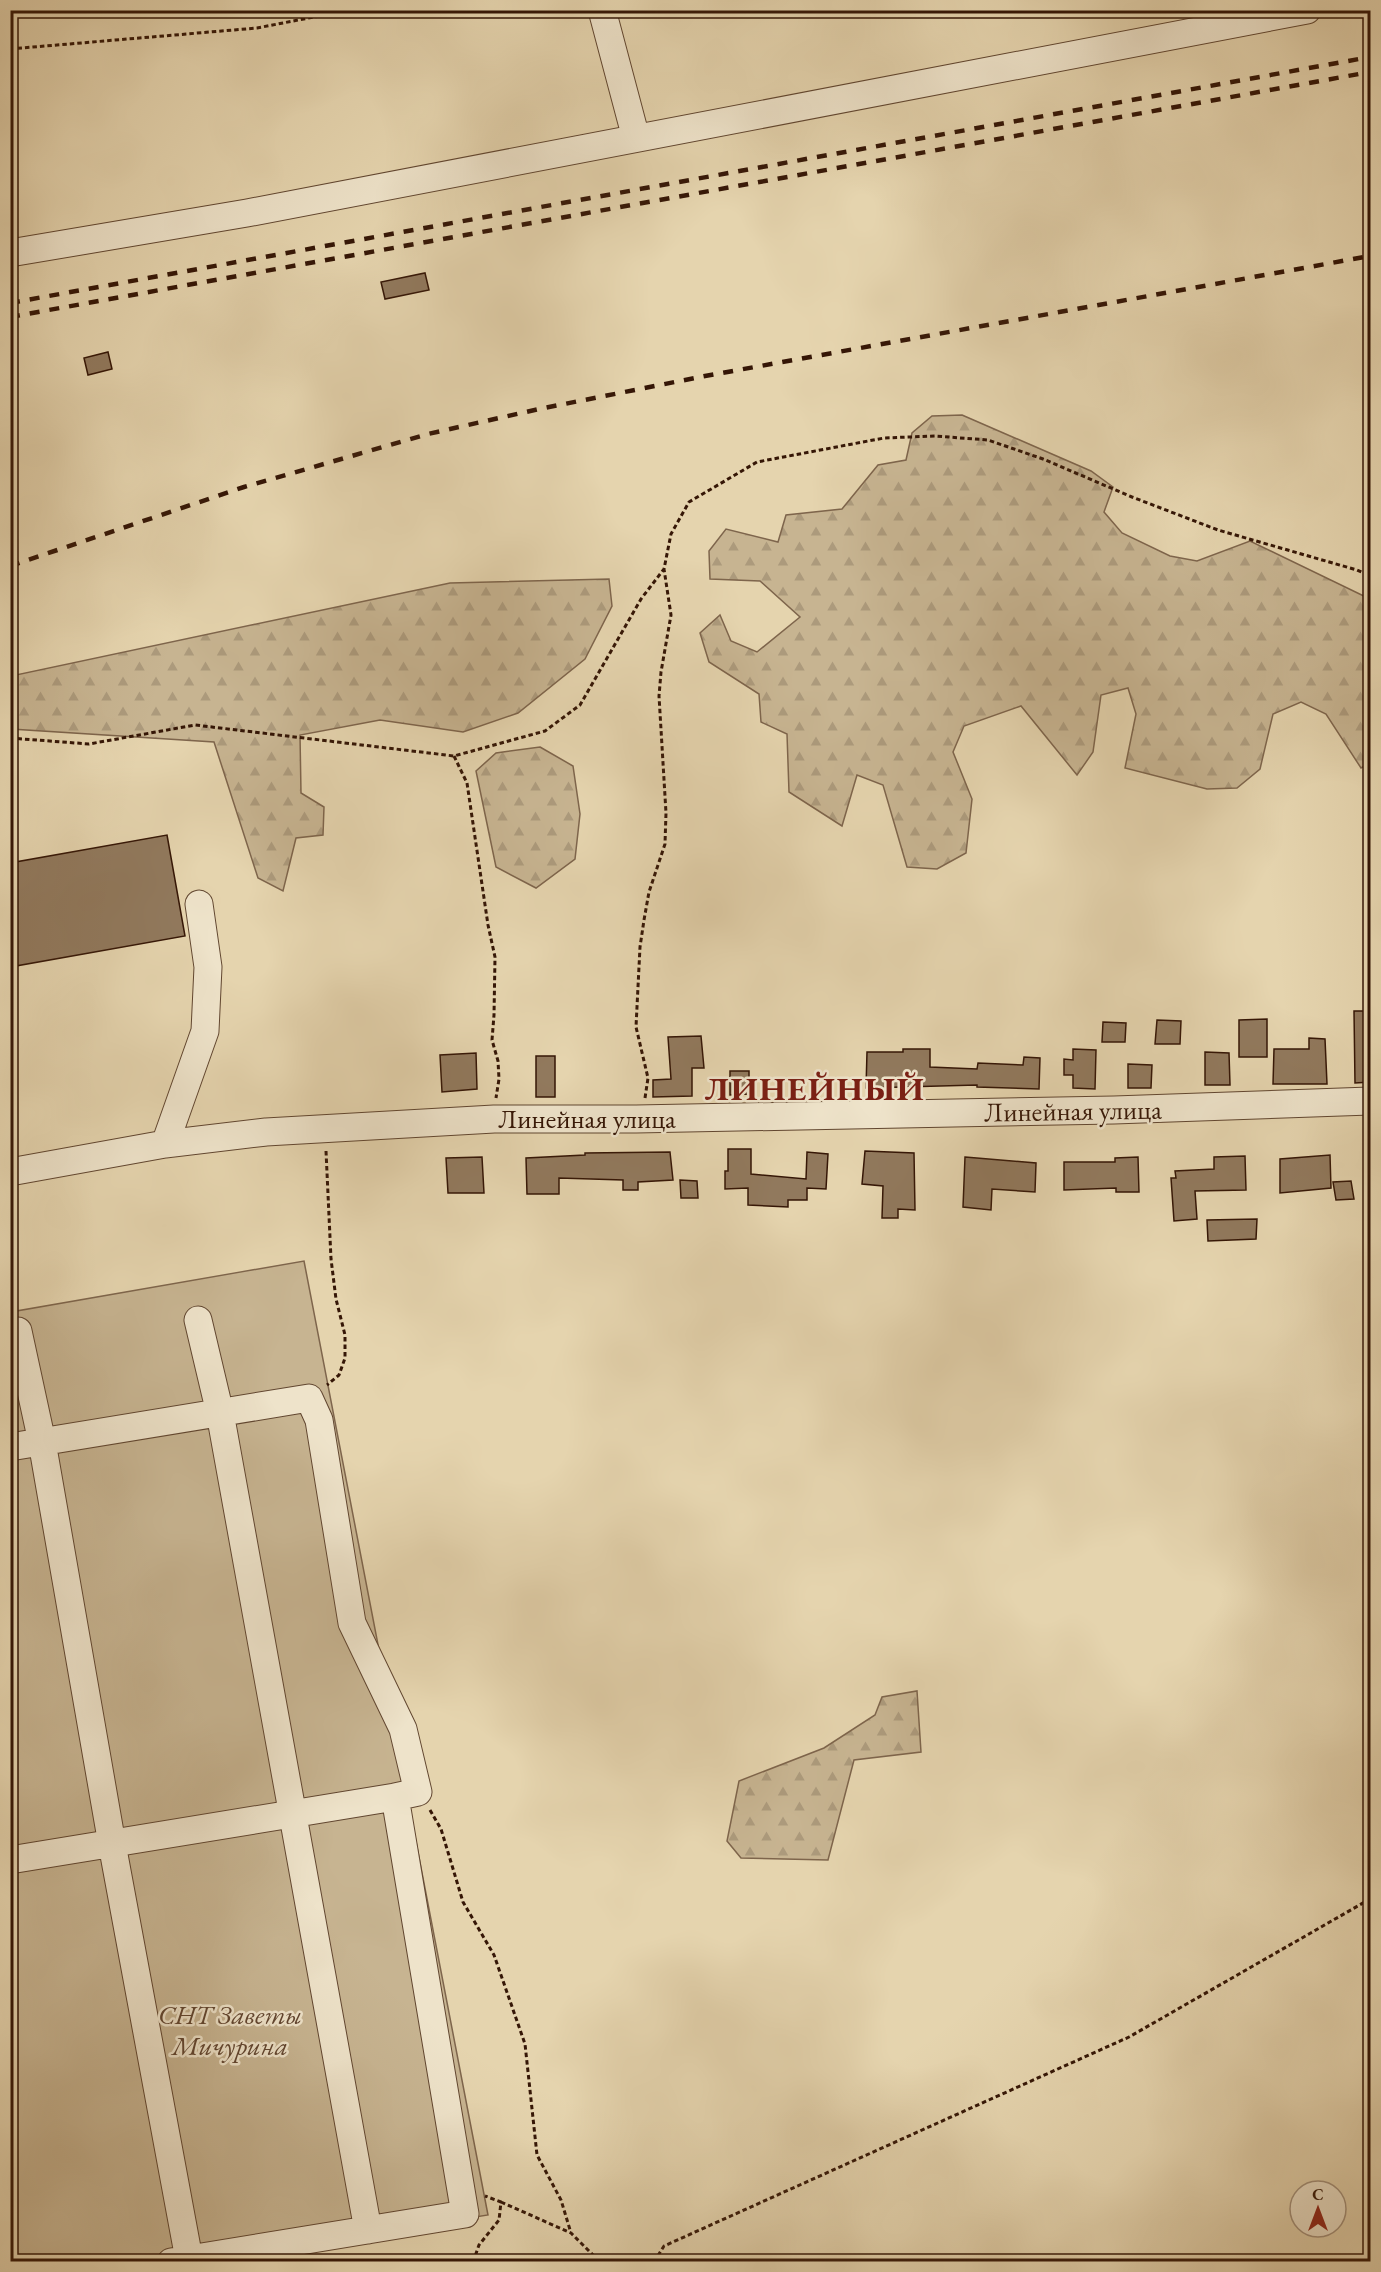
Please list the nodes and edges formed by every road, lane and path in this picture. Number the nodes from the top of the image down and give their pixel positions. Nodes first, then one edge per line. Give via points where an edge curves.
1 (350, 10) edge
2 (602, 10) edge
3 (1307, 10) edge
4 (10, 49) edge
5 (636, 138) junction
6 (10, 253) edge
7 (664, 569) junction
8 (1371, 576) edge
9 (10, 738) edge
10 (454, 756) junction
11 (199, 904) dead end
12 (1371, 1101) edge
13 (494, 1119) junction
14 (636, 1119) junction
15 (325, 1129) junction
16 (165, 1144) junction
17 (10, 1172) edge
18 (198, 1320) dead end
19 (18, 1331) dead end
20 (309, 1398) junction
21 (220, 1413) junction
22 (42, 1442) junction
23 (10, 1447) edge
24 (406, 1791) junction
25 (292, 1814) junction
26 (112, 1844) junction
27 (10, 1860) edge
28 (1371, 1899) edge
29 (501, 2202) dead end
30 (368, 2229) junction
31 (571, 2233) junction
32 (180, 2260) edge
33 (600, 2262) edge
34 (654, 2262) edge

1 - 4 path via 257,28
2 - 5 street
3 - 5 street
5 - 6 street via 247,213
7 - 8 path via 671,534 689,502 757,462 884,438 935,436 988,440 1218,530
7 - 10 path via 641,599 580,705 545,731
7 - 14 path via 671,615 659,696 666,813 664,844 640,947 636,1027 648,1078 646,1097
9 - 10 path via 89,744 195,725
10 - 13 path via 467,783 495,957 492,1040 499,1078
11 - 16 street via 208,967 206,1031
12 - 14 street, Линейная улица
13 - 14 street, Линейная улица
13 - 15 street, Линейная улица
15 - 16 street, Линейная улица
15 - 20 path via 331,1259 345,1335 345,1358 339,1376
16 - 17 street, Линейная улица
18 - 21 street
19 - 22 street
20 - 21 street
20 - 24 street via 319,1420 352,1623 403,1729
21 - 22 street
21 - 25 street
22 - 23 street
22 - 26 street
24 - 25 street
24 - 30 street via 465,2214
24 - 31 path via 441,1829 463,1902 494,1955 525,2043 537,2156 561,2200
25 - 26 street
25 - 30 street
26 - 27 street
26 - 32 street
28 - 34 path via 1129,2037 664,2246
29 - 31 path
30 - 32 street
31 - 33 path

